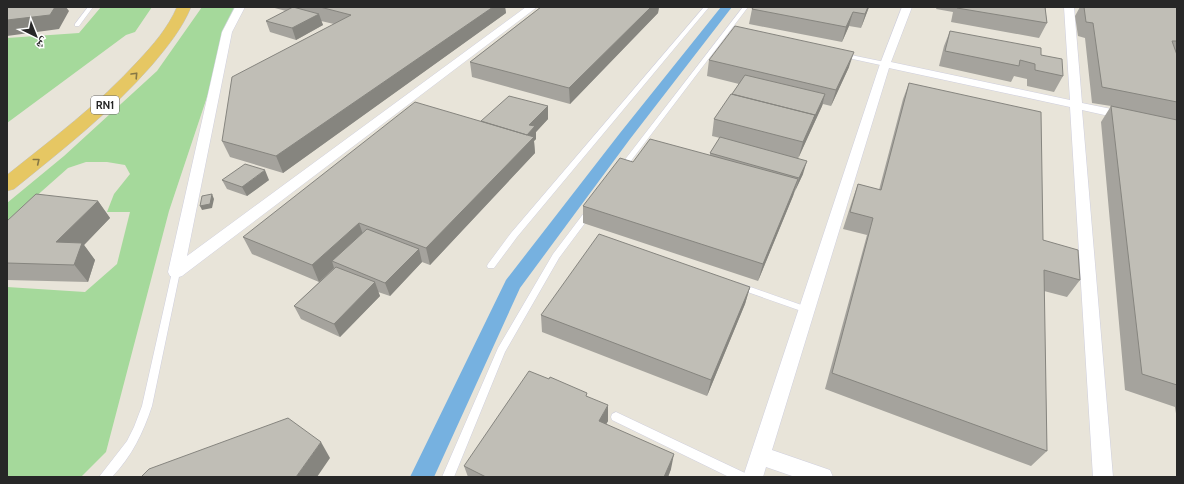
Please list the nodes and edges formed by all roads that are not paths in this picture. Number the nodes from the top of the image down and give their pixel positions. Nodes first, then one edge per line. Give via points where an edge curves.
1 (92, 7) edge
2 (169, 7) edge
3 (184, 7) edge
4 (240, 7) edge
5 (532, 7) edge
6 (707, 7) edge
7 (746, 7) edge
8 (907, 7) edge
9 (1069, 7) edge
10 (77, 25) dead end
11 (833, 53) edge
12 (885, 64) junction
13 (1076, 105) junction
14 (1138, 118) edge
15 (7, 168) edge
16 (615, 177) edge
17 (7, 185) edge
18 (597, 201) edge
19 (491, 266) dead end
20 (176, 272) junction
21 (733, 284) edge
22 (807, 310) junction
23 (616, 418) dead end
24 (759, 455) junction
25 (105, 477) edge
26 (448, 477) edge
27 (741, 477) edge
28 (752, 477) edge
29 (823, 477) edge
30 (1103, 477) edge

1 - 10 lane
2 - 15 highway, RN1 via 136,55 118,75
17 -> 3 highway, RN1 via 106,103 135,75 180,18
4 - 20 street via 227,32
5 - 20 street
6 - 19 lane via 514,235
7 - 16 lane via 731,32
8 - 12 street
9 - 13 street
11 - 12 lane
12 - 13 street
12 - 22 street
13 - 14 street
13 - 30 street
18 - 26 lane via 556,256 501,351
20 - 25 lane via 141,425 133,444
21 - 22 lane
22 - 24 street
23 - 27 lane
24 - 28 street
24 - 29 street

